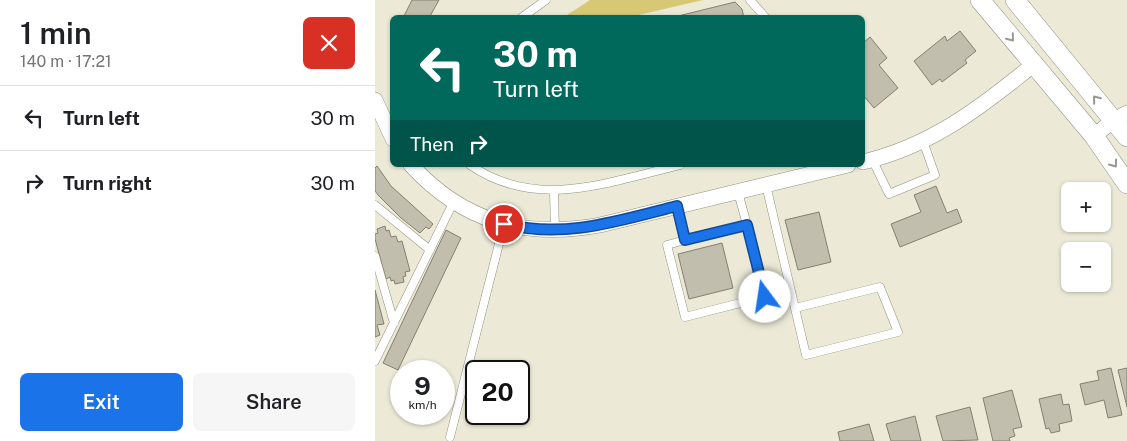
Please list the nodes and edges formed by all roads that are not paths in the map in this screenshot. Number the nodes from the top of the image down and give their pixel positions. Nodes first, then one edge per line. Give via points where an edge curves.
1 (546, 0) edge
2 (750, 0) edge
3 (980, 0) edge
4 (1015, 0) edge
5 (525, 15) edge
6 (762, 15) edge
7 (1054, 47) junction
8 (1033, 65) junction
9 (375, 100) edge
10 (1120, 116) edge
11 (390, 132) edge
12 (1094, 136) junction
13 (1127, 137) edge
14 (923, 141) junction
15 (867, 160) edge
16 (413, 167) edge
17 (473, 167) edge
18 (672, 167) edge
19 (827, 167) edge
20 (1127, 184) edge
21 (766, 185) junction
22 (554, 191) junction
23 (738, 192) junction
24 (453, 201) junction
25 (375, 205) edge
26 (677, 206) junction
27 (504, 224) junction
28 (747, 225) junction
29 (555, 230) junction
30 (685, 240) junction
31 (430, 250) junction
32 (375, 256) edge
33 (795, 308) junction
34 (394, 323) junction
35 (375, 361) edge
36 (450, 437) dead end

1 - 5 lane
2 - 6 lane
3 -> 8 street
4 - 7 street
7 - 8 street
10 -> 7 street
8 - 12 street
8 - 14 street via 968,116
9 - 11 street
10 - 12 street
10 - 13 street
12 -> 20 street
14 - 15 street
14 - 15 lane via 935,174 889,194
16 - 24 street
17 - 22 lane via 507,184
18 - 22 lane via 591,186
19 - 21 street
21 - 23 street
21 - 33 lane
22 - 29 lane
23 - 26 street
23 - 28 lane
24 - 27 street
24 - 31 lane
25 - 31 lane
26 - 29 street via 600,225
26 - 30 lane
27 - 29 street
27 - 36 lane
28 - 30 lane
28 - 30 lane via 765,297 685,316 667,244
31 - 34 lane
32 - 34 lane
33 - 33 lane via 806,355 899,332 880,287
34 - 35 lane

